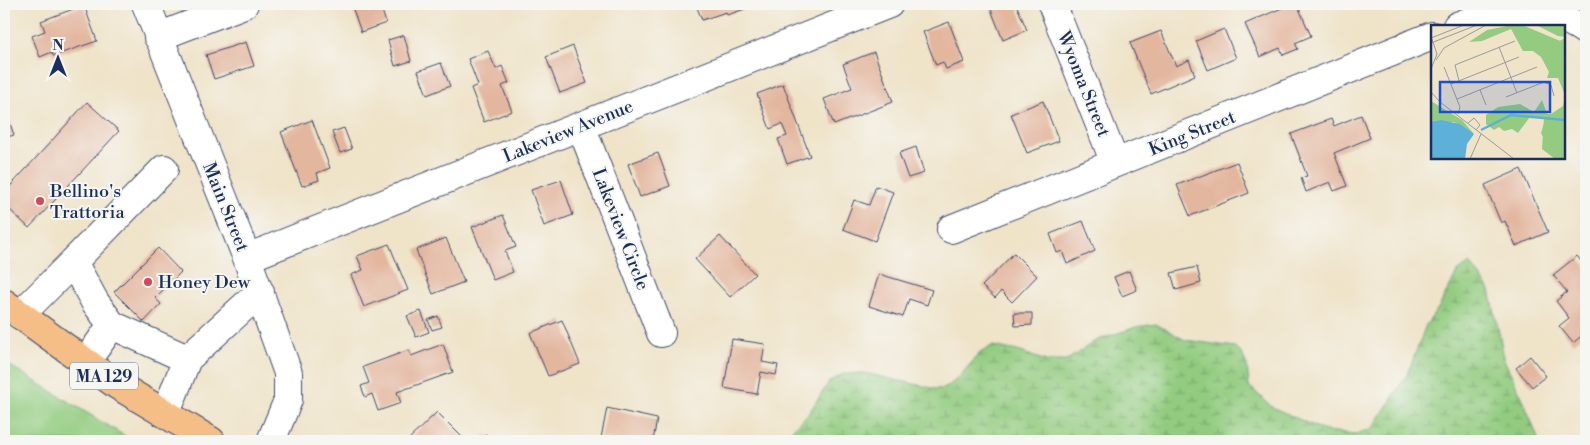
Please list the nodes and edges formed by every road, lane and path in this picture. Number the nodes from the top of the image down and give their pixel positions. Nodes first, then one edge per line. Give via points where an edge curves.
1 (146, 4) edge
2 (244, 4) edge
3 (889, 4) edge
4 (1052, 4) edge
5 (1461, 25) edge
6 (1586, 30) edge
7 (1431, 36) edge
8 (158, 37) junction
9 (581, 126) junction
10 (1115, 163) junction
11 (164, 169) dead end
12 (951, 229) dead end
13 (246, 258) junction
14 (73, 262) junction
15 (260, 292) junction
16 (12, 309) edge
17 (112, 325) junction
18 (661, 333) dead end
19 (187, 359) junction
20 (85, 363) junction
21 (166, 413) junction
22 (211, 441) edge
23 (271, 441) edge

1 - 8 street, Main Street
2 - 8 street
3 - 9 street, Lakeview Avenue
4 - 10 street, Wyoma Street
5 - 6 street via 1496,12 1537,10
7 - 10 street, King Street
8 - 13 street, Main Street
9 - 13 street, Lakeview Avenue
9 - 18 street, Lakeview Circle
10 - 12 street, King Street
11 - 14 street
13 - 15 street, Main Street
14 - 16 street
14 - 17 street
15 - 19 street
15 - 23 street, Main Street via 289,383 287,405
16 - 20 main road, MA 129
17 - 19 street
17 - 20 street
19 - 21 street
20 - 21 main road, MA 129
21 - 22 main road, MA 129

